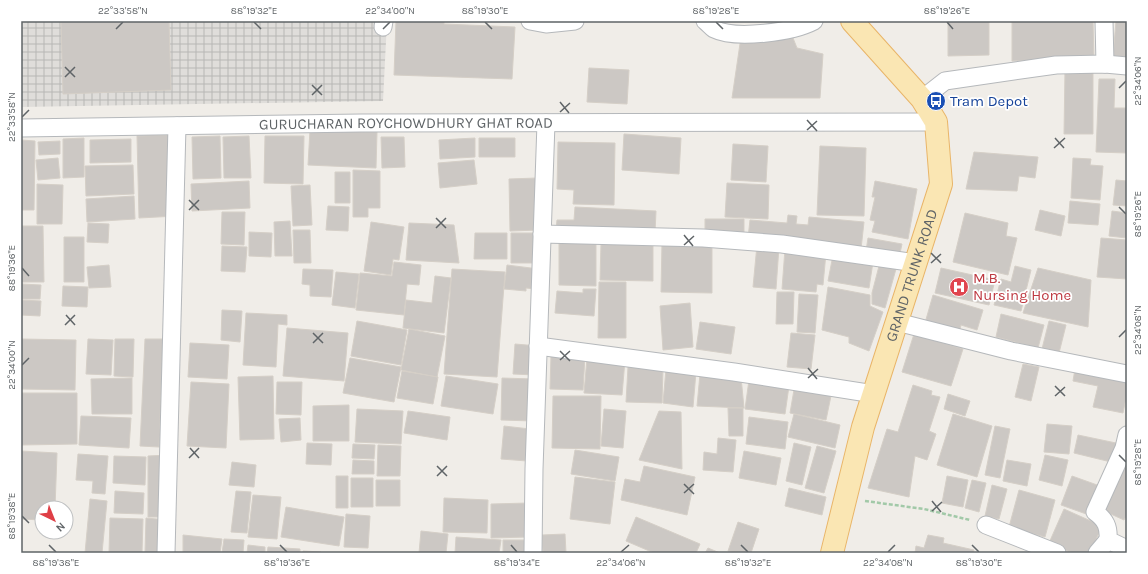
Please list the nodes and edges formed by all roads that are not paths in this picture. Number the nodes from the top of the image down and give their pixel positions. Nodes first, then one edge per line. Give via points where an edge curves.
1 (530, 21) edge
2 (575, 21) edge
3 (705, 21) edge
4 (814, 21) edge
5 (852, 21) edge
6 (1104, 21) edge
7 (1105, 64) junction
8 (1127, 66) edge
9 (922, 99) junction
10 (936, 122) junction
11 (546, 123) junction
12 (177, 126) junction
13 (21, 128) edge
14 (542, 234) junction
15 (916, 263) junction
16 (897, 322) junction
17 (538, 346) junction
18 (1127, 374) edge
19 (874, 394) junction
20 (1127, 435) edge
21 (986, 524) road end
22 (1102, 547) edge
23 (1127, 549) edge
24 (166, 553) edge
25 (533, 553) edge
26 (832, 553) edge
27 (1057, 553) edge

1 - 2 street via 546,24
3 - 4 street via 714,29 741,35 774,32
5 - 9 main road, GRAND TRUNK ROAD
6 - 7 street
7 - 8 street
7 - 9 street via 1056,66 945,81
9 - 10 main road, GRAND TRUNK ROAD
10 - 11 street, GURUCHARAN ROYCHOWDHURY GHAT ROAD
10 - 15 main road, GRAND TRUNK ROAD via 941,184
11 - 12 street, GURUCHARAN ROYCHOWDHURY GHAT ROAD
11 - 14 street
12 - 13 street, GURUCHARAN ROYCHOWDHURY GHAT ROAD
12 - 24 street
14 - 15 street via 719,239 789,245
14 - 17 street
15 - 16 main road, GRAND TRUNK ROAD
16 - 18 street via 1011,351
16 - 19 main road, GRAND TRUNK ROAD
17 - 19 street
17 - 25 street
19 - 26 main road, GRAND TRUNK ROAD
20 - 22 street via 1124,448 1095,512 1103,518 1109,528
21 - 27 street
22 - 23 street

